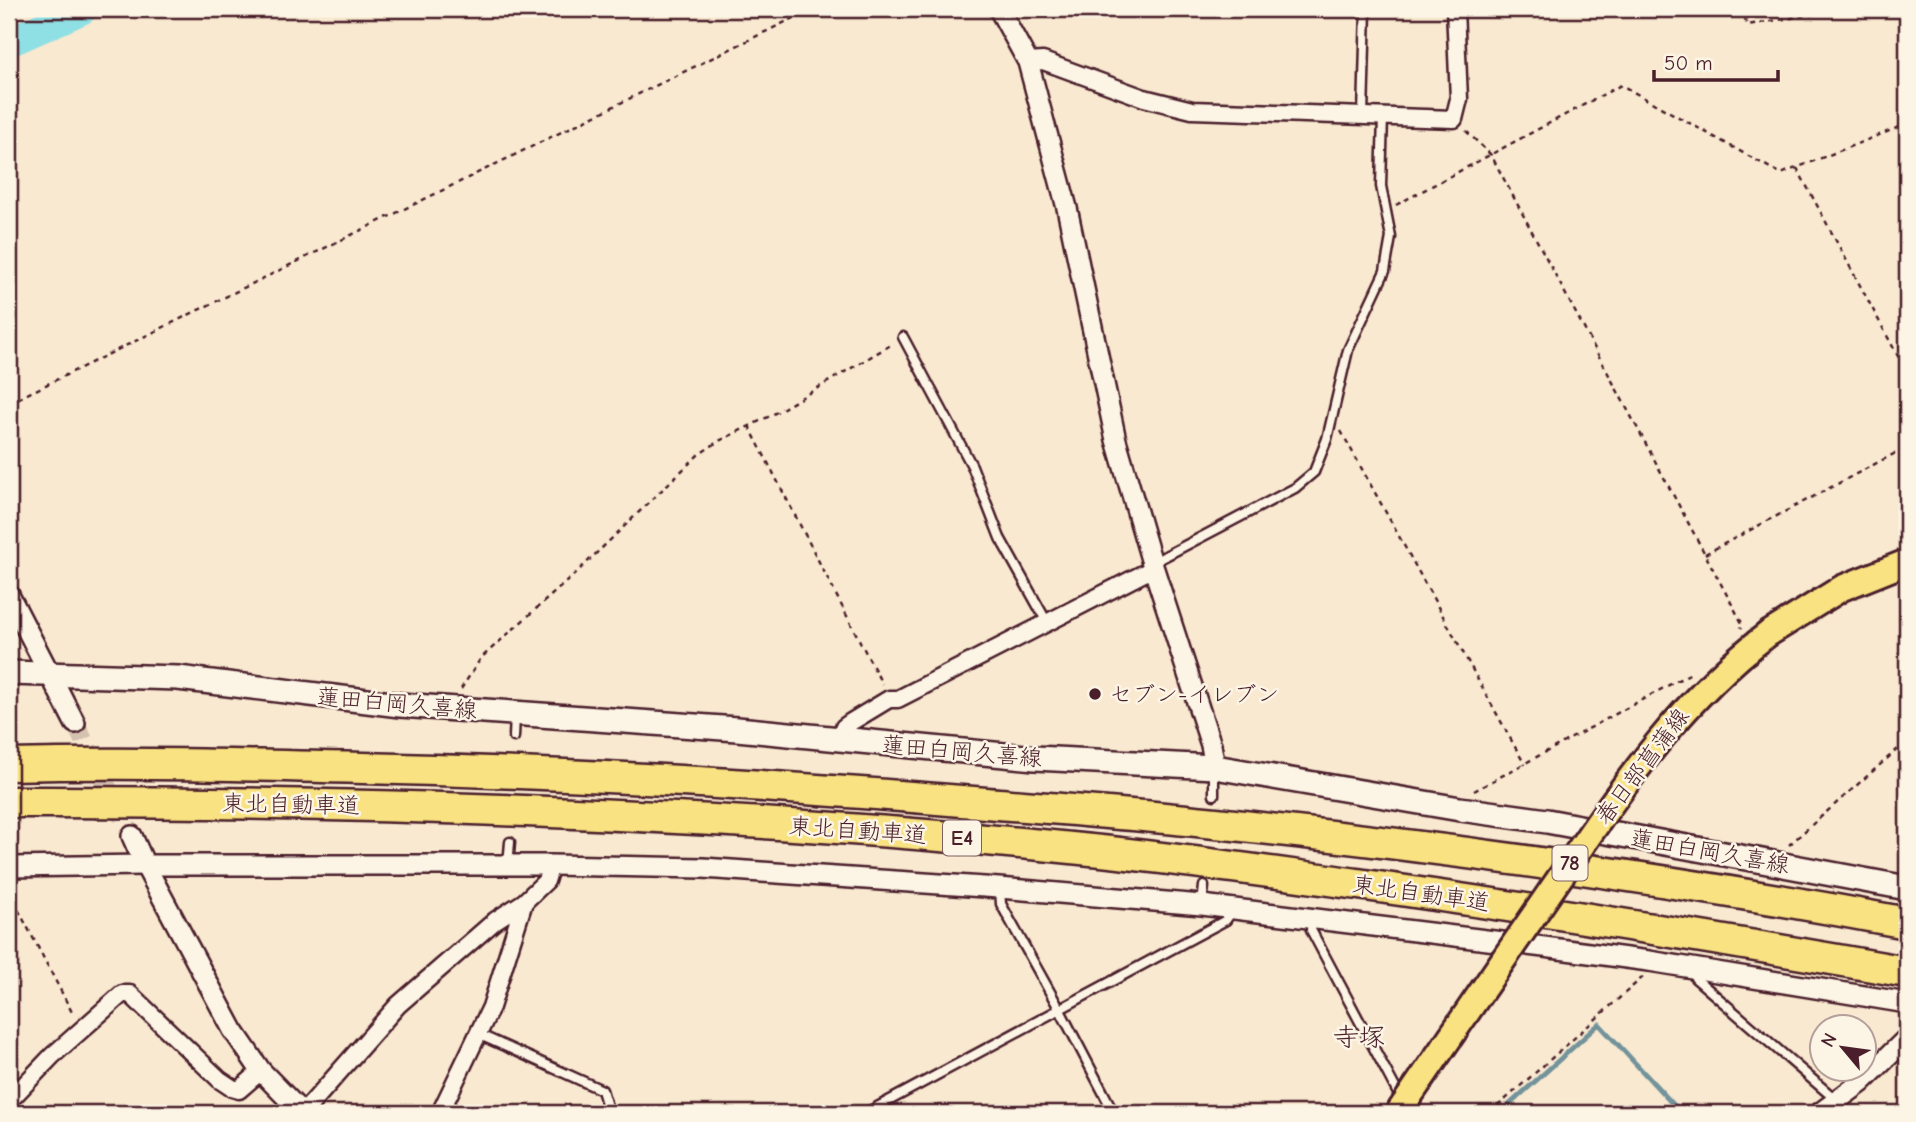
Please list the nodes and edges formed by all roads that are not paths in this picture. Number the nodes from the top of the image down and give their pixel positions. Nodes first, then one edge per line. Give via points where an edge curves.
1 (999, 9) edge
2 (1366, 9) edge
3 (1455, 9) edge
4 (1028, 62) junction
5 (1363, 115) junction
6 (1383, 115) junction
7 (902, 337) road end
8 (1907, 562) edge
9 (1153, 566) junction
10 (9, 595) edge
11 (1048, 624) junction
12 (9, 673) edge
13 (48, 673) junction
14 (516, 713) junction
15 (75, 723) tunnel mouth
16 (513, 737) dead end
17 (839, 739) junction
18 (9, 765) edge
19 (1214, 767) junction
20 (1214, 795) dead end
21 (9, 802) edge
22 (132, 836) tunnel mouth
23 (510, 842) dead end
24 (145, 865) junction
25 (508, 865) junction
26 (551, 865) junction
27 (9, 867) edge
28 (999, 888) junction
29 (1907, 888) edge
30 (524, 902) junction
31 (1233, 910) junction
32 (1313, 918) junction
33 (1907, 923) edge
34 (1696, 969) junction
35 (1907, 972) edge
36 (1907, 1003) edge
37 (1060, 1010) junction
38 (478, 1034) junction
39 (1907, 1038) edge
40 (261, 1071) junction
41 (9, 1101) edge
42 (1838, 1101) junction
43 (303, 1113) edge
44 (440, 1113) edge
45 (609, 1113) edge
46 (866, 1113) edge
47 (1114, 1113) edge
48 (1398, 1113) edge
49 (1409, 1113) edge
50 (1820, 1113) edge

1 - 4 street
2 - 5 lane
3 - 6 street via 1459,99 1454,119
4 - 5 street via 1043,61 1144,98 1192,110
4 - 9 street via 1067,208 1116,440
5 - 6 street
6 - 9 lane via 1381,186 1391,237 1385,271 1348,350 1314,472 1295,488
7 - 11 lane via 972,466 1000,538
8 - 48 main road, 春日部菖蒲線 / 78, bridge via 1842,589 1768,634 1716,678 1661,736
9 - 11 street
9 - 19 street via 1211,745
10 - 13 street
11 - 17 street via 898,699 889,699 844,727
12 - 13 main road, 蓮田白岡久喜線
13 - 14 main road, 蓮田白岡久喜線 via 178,678
13 - 15 street
14 - 16 lane
14 - 17 main road, 蓮田白岡久喜線
17 - 19 main road, 蓮田白岡久喜線 via 1046,759
18 - 33 highway, 東北自動車道 / E4 via 281,765 600,776 1096,811 1466,853
19 - 20 lane
19 - 29 main road, 蓮田白岡久喜線 via 1547,821
21 - 35 highway, 東北自動車道 / E4 via 544,811 1093,850 1480,901
22 - 24 street
23 - 25 lane
24 - 25 street
24 - 27 street
24 - 40 street via 233,1030
25 - 26 street
26 - 28 street via 703,868
26 - 30 street via 546,881
28 - 31 street via 1203,895
28 - 37 lane via 1001,904
30 - 38 street
30 - 43 street via 496,920 398,1004
31 - 32 street
31 - 37 lane via 1226,920
32 - 34 street
32 - 49 lane via 1311,930
34 - 36 street
34 - 42 lane via 1695,978
37 - 46 lane
37 - 47 lane
38 - 44 street
38 - 45 lane via 602,1090
39 - 42 street
40 - 41 street via 239,1090 232,1088 130,993 81,1030
40 - 43 street
42 - 50 street

